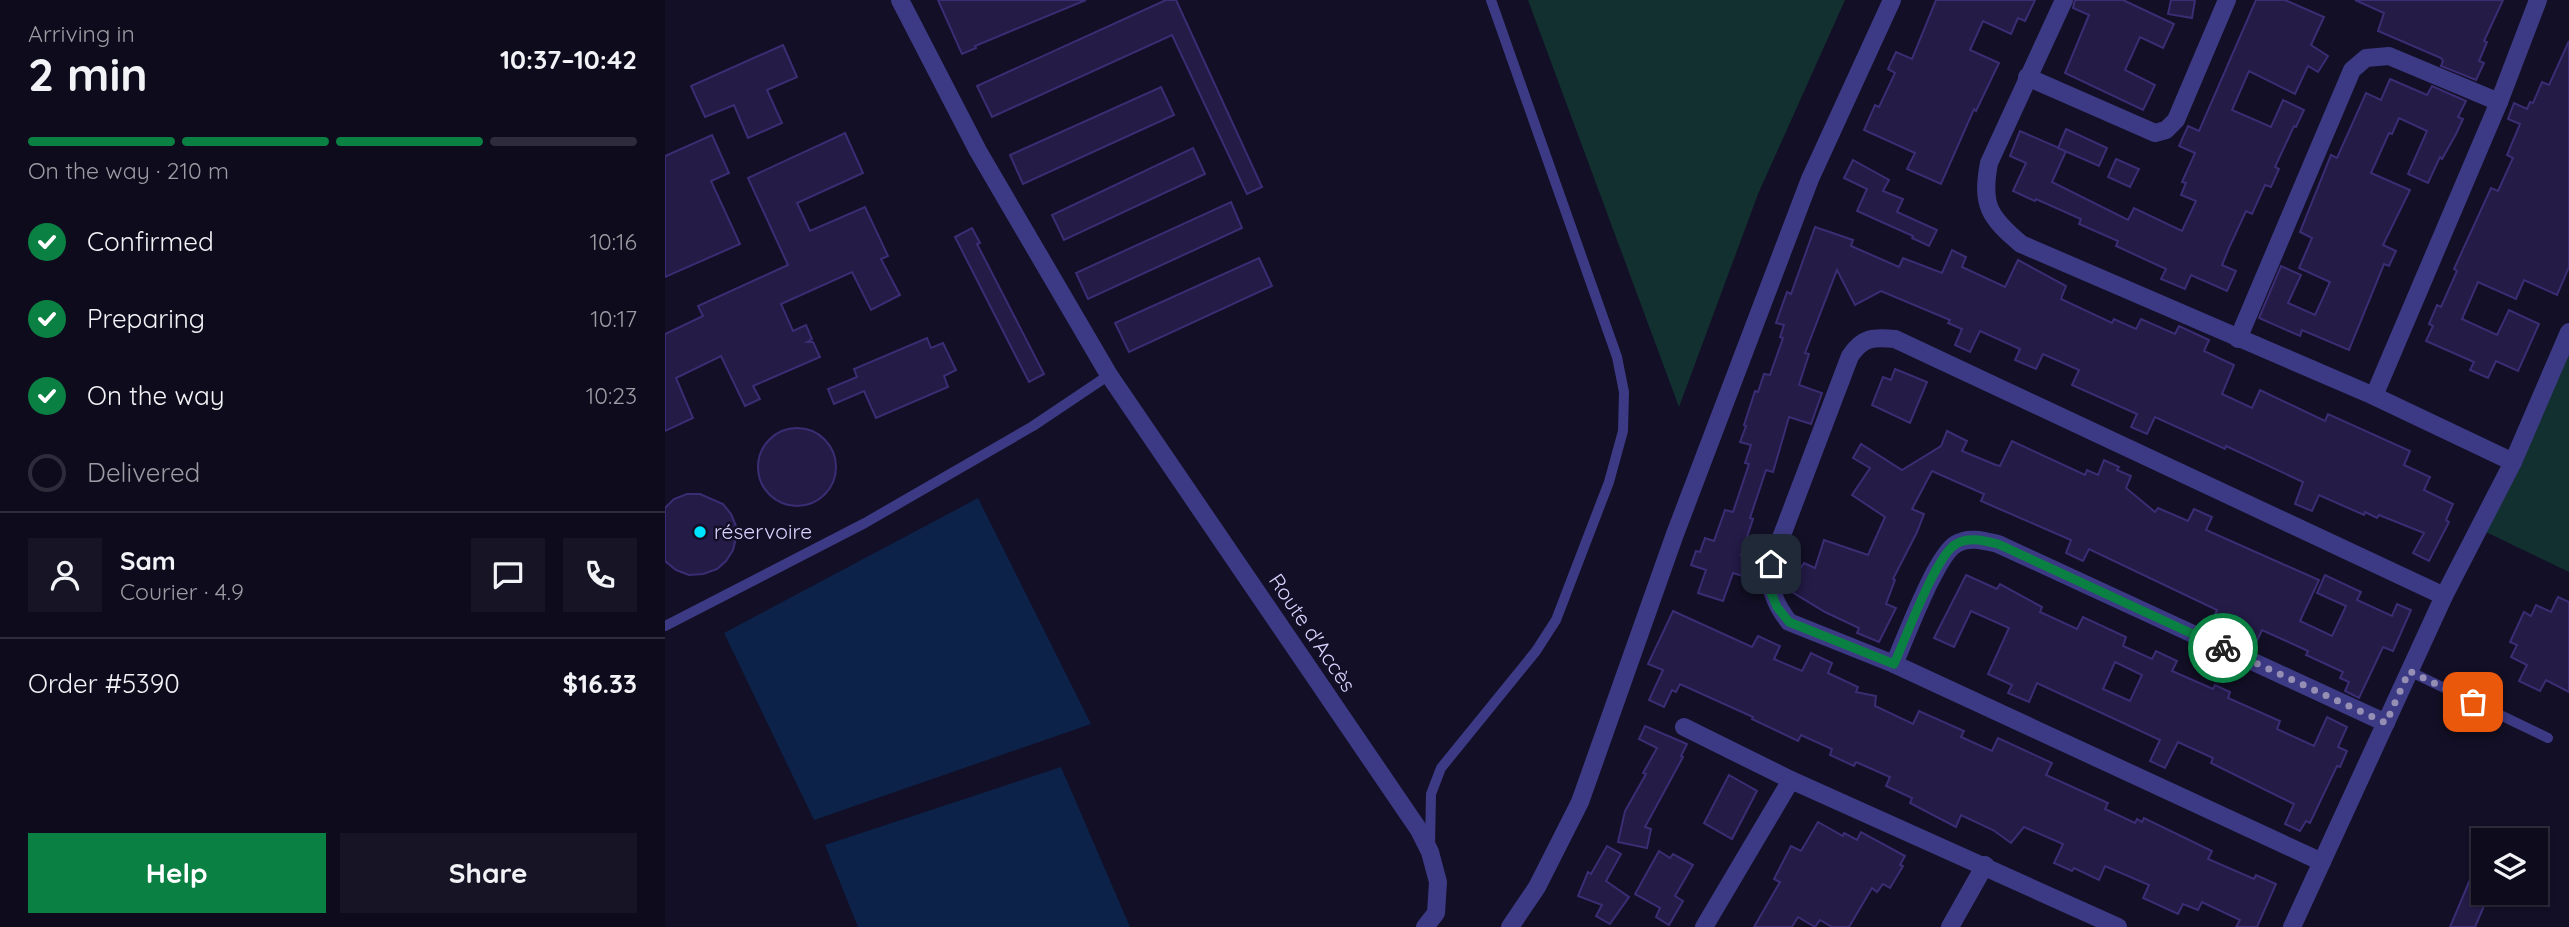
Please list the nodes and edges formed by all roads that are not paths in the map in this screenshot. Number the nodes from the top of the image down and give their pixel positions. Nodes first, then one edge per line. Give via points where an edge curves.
1 (900, 0) edge
2 (1491, 0) edge
3 (1892, 0) edge
4 (2064, 0) edge
5 (2227, 0) edge
6 (2538, 0) edge
7 (2027, 77) junction
8 (2499, 102) junction
9 (2569, 332) edge
10 (2238, 339) junction
11 (1109, 375) junction
12 (2374, 396) junction
13 (2513, 462) junction
14 (2444, 596) junction
15 (665, 626) edge
16 (1894, 664) junction
17 (2409, 671) junction
18 (2386, 723) junction
19 (1684, 727) dead end
20 (2548, 738) dead end
21 (1791, 780) junction
22 (1430, 852) junction
23 (2322, 862) junction
24 (1985, 865) junction
25 (1425, 927) edge
26 (1510, 927) edge
27 (1704, 927) edge
28 (1950, 927) edge
29 (2116, 927) edge
30 (2292, 927) edge

1 - 11 street, Route d'Accès via 978,151
2 - 22 lane via 1617,357 1624,392 1623,431 1609,482 1556,620 1441,768 1431,794
3 - 26 street via 1810,179 1675,534 1580,802 1537,887
4 - 7 street
5 - 7 street via 2176,121 2167,130 2155,133
6 - 8 street
7 - 10 street via 1989,163 1984,189 2001,227 2021,244
8 - 10 street via 2389,56 2366,58 2352,70
8 - 12 street
9 - 13 street
10 - 12 street
11 - 15 lane via 1033,426 865,523
11 - 22 street, Route d'Accès
12 - 13 street
13 - 14 street
14 - 16 street via 1895,339 1875,337 1858,344 1850,356 1769,578 1777,607 1789,622
14 - 17 street
16 - 18 street via 1941,559 1954,544 1976,540 1998,544
16 - 23 street
17 - 18 street
17 - 20 lane
18 - 23 street
19 - 21 street
21 - 24 street
21 - 27 street
22 - 25 street, Route d'Accès via 1438,882 1436,914
23 - 30 street
24 - 28 street
24 - 29 street

